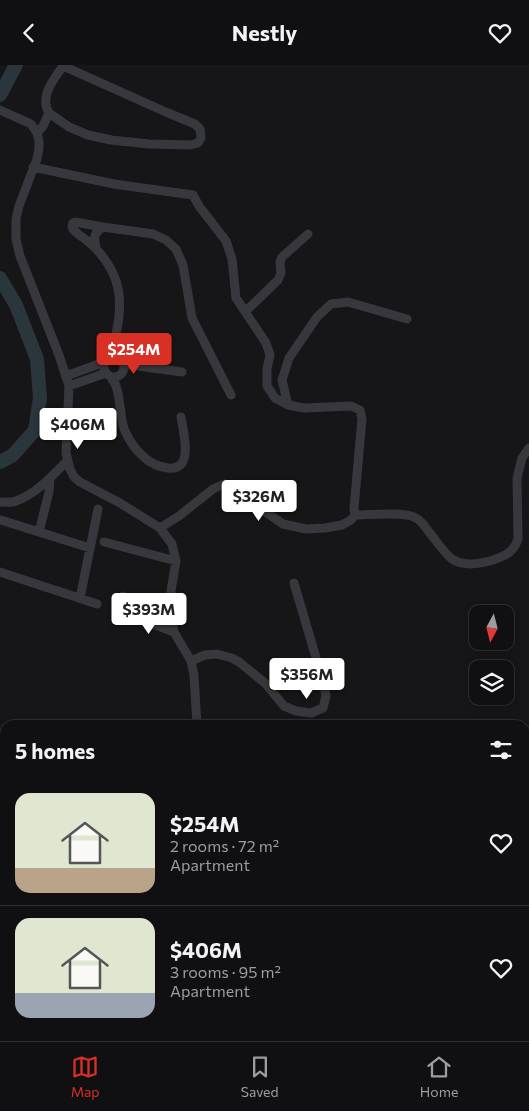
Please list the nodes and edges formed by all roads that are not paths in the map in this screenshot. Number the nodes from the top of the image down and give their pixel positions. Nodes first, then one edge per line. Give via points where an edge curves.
1 (64, 66) edge
2 (4, 112) edge
3 (49, 113) junction
4 (37, 133) junction
5 (34, 167) junction
6 (103, 227) junction
7 (308, 234) dead end
8 (96, 248) junction
9 (246, 311) junction
10 (407, 319) dead end
11 (113, 348) junction
12 (107, 361) junction
13 (124, 366) junction
14 (182, 372) dead end
15 (108, 374) junction
16 (66, 376) junction
17 (116, 385) junction
18 (69, 386) junction
19 (231, 395) dead end
20 (288, 405) junction
21 (181, 417) dead end
22 (529, 448) edge
23 (67, 461) junction
24 (50, 479) junction
25 (0, 502) edge
26 (98, 509) dead end
27 (355, 515) junction
28 (1, 520) dead end
29 (160, 528) junction
30 (39, 532) junction
31 (104, 542) dead end
32 (90, 548) junction
33 (176, 561) junction
34 (0, 572) edge
35 (294, 583) dead end
36 (124, 596) dead end
37 (80, 598) junction
38 (97, 604) dead end
39 (174, 632) junction
40 (191, 661) junction
41 (197, 720) edge

1 - 3 street via 46,93 45,107
1 - 3 street via 195,123 201,138 198,143 190,145 111,140 69,127
2 - 4 street via 31,124
3 - 4 street
4 - 5 street via 39,148
5 - 9 street via 114,184 194,195 226,241 232,259 236,298
5 - 16 street via 19,206 16,239
6 - 8 street via 95,235
6 - 8 street via 76,222 72,225 74,231
6 - 19 street via 153,234 176,249 183,265 192,318
7 - 9 street via 282,257 278,280
8 - 11 street via 115,275 119,294
9 - 20 street via 270,355 266,369 267,387 275,398
10 - 20 street via 348,302 331,304 317,317 290,358 282,380
11 - 12 street
11 - 13 street
12 - 13 street via 115,358
12 - 15 street via 104,367
12 - 16 street
13 - 14 street
13 - 15 street via 120,375
13 - 17 street
15 - 17 street
15 - 18 street
16 - 18 street
17 - 21 street via 123,427 133,445 154,465 172,469 185,458
18 - 23 street
20 - 27 street via 304,408 351,406 360,410
22 - 27 street via 522,458 517,478 518,539 511,552 499,558 464,563 451,558 416,518 407,515
23 - 24 street
23 - 29 street via 80,482
24 - 25 street via 14,502
24 - 30 street
26 - 32 street
27 - 29 street via 342,525 325,529 283,524 234,486 224,484
28 - 30 street
29 - 33 street via 172,544
30 - 32 street
31 - 33 street
32 - 37 street
33 - 39 street via 171,591
34 - 37 street
35 - 40 street via 324,685 323,708 311,713 284,706 265,683 232,658 217,654
36 - 39 street via 132,616
37 - 38 street
39 - 40 street
40 - 41 street

